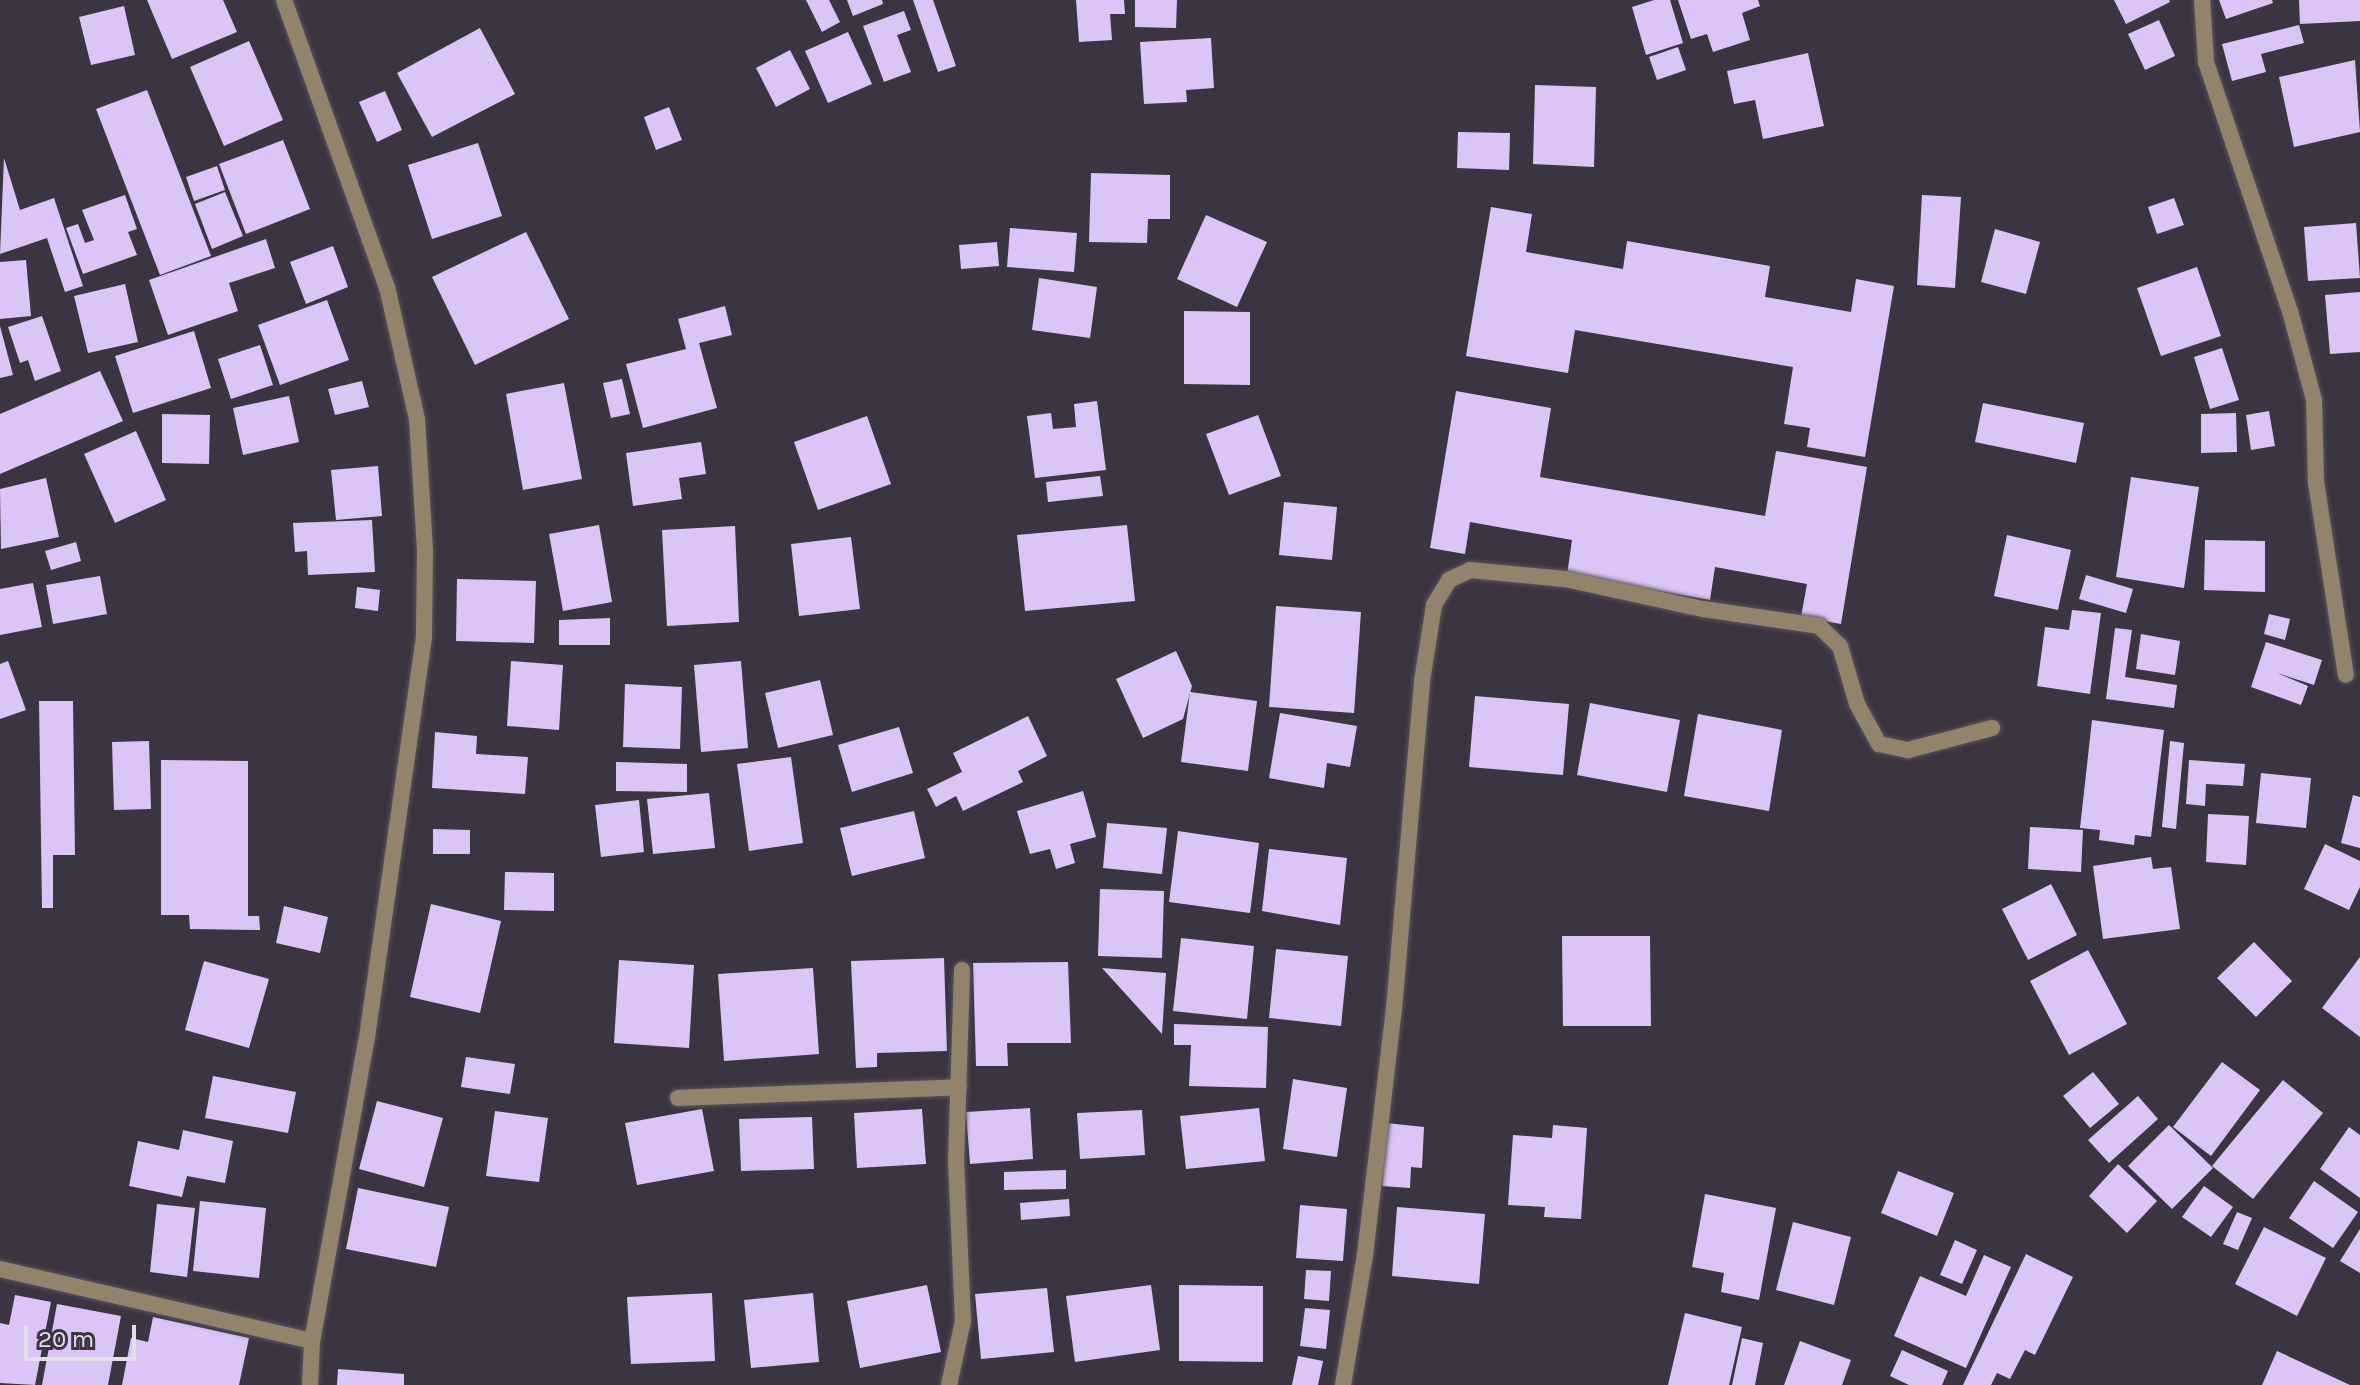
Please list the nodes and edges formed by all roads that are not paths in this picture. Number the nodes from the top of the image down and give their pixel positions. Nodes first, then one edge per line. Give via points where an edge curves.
1 (284, 0) edge
2 (2202, 0) edge
3 (2346, 675) dead end
4 (1992, 728) dead end
5 (962, 970) dead end
6 (959, 1087) junction
7 (678, 1098) dead end
8 (0, 1269) edge
9 (312, 1341) junction
10 (310, 1385) edge
11 (949, 1385) edge
12 (1343, 1385) edge

1 - 9 street via 387,287 417,419 425,550 424,637 379,949
2 - 3 street via 2206,62 2290,311 2314,400 2316,482
4 - 12 street via 1908,750 1879,744 1857,704 1840,646 1819,626 1703,609 1565,579 1470,570 1449,580 1434,605 1422,681 1394,1009 1365,1255
5 - 6 street
6 - 7 street
6 - 11 street via 956,1162 963,1321
8 - 9 street
9 - 10 street

